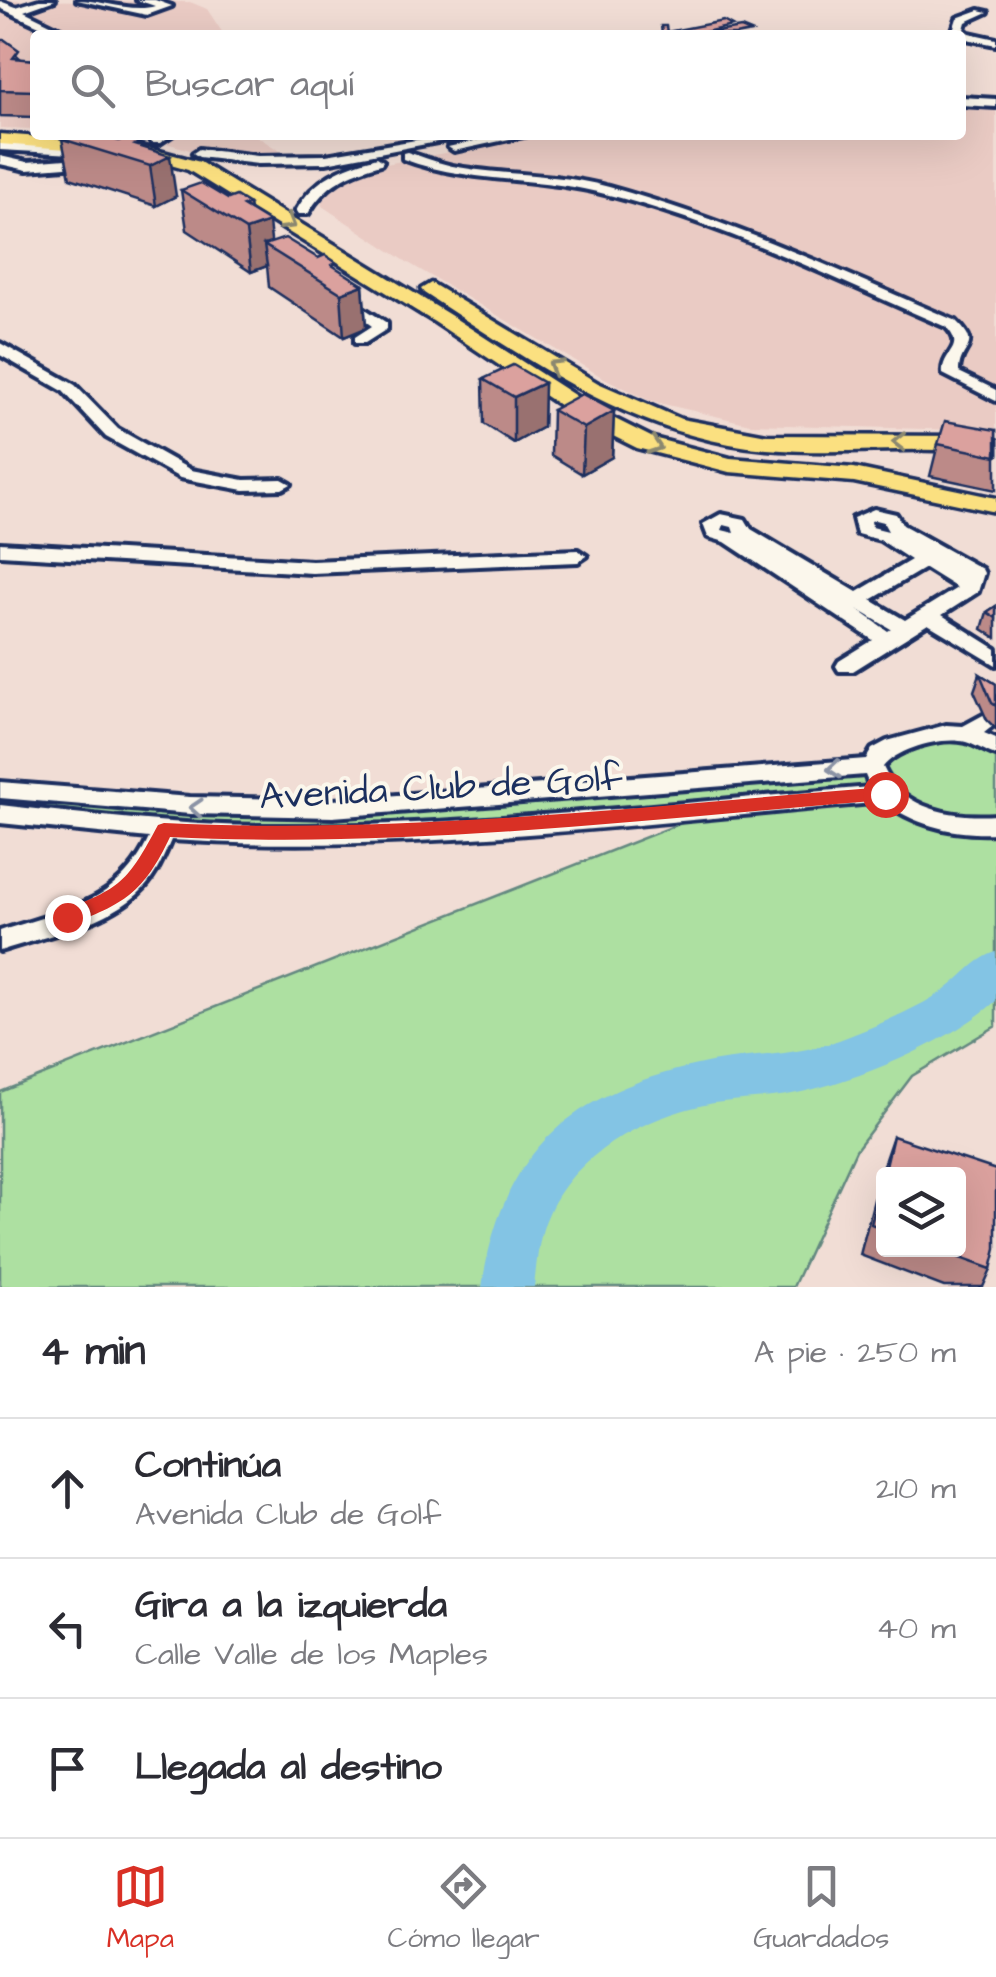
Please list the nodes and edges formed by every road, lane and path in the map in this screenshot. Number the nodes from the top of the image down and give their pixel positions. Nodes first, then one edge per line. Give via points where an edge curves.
1 (50, 0) edge
2 (82, 0) edge
3 (142, 0) edge
4 (0, 4) edge
5 (982, 12) dead end
6 (7, 15) edge
7 (30, 30) edge
8 (53, 30) edge
9 (958, 30) edge
10 (966, 36) edge
11 (996, 42) edge
12 (966, 101) edge
13 (996, 104) edge
14 (0, 128) edge
15 (30, 130) edge
16 (0, 138) edge
17 (30, 139) edge
18 (45, 140) edge
19 (440, 140) edge
20 (494, 140) edge
21 (154, 142) edge
22 (0, 146) edge
23 (195, 146) edge
24 (406, 156) junction
25 (50, 157) junction
26 (0, 160) edge
27 (114, 164) edge
28 (303, 210) junction
29 (332, 291) edge
30 (360, 340) dead end
31 (0, 348) edge
32 (996, 396) edge
33 (996, 446) edge
34 (282, 484) dead end
35 (996, 506) edge
36 (0, 549) edge
37 (578, 556) dead end
38 (796, 572) dead end
39 (849, 605) junction
40 (933, 612) junction
41 (896, 635) junction
42 (971, 636) junction
43 (996, 646) edge
44 (996, 658) edge
45 (846, 666) dead end
46 (985, 734) edge
47 (872, 766) junction
48 (0, 790) edge
49 (885, 794) junction
50 (0, 814) edge
51 (984, 826) edge
52 (164, 830) junction
53 (996, 839) edge
54 (0, 941) edge

1 - 6 street
2 - 3 street via 148,12 167,6
4 - 6 street
5 - 9 street via 961,20
6 - 7 street
6 - 8 street
10 - 11 street
12 - 13 street
14 - 15 main road
16 - 17 main road
18 - 21 main road
19 - 23 street via 326,160 258,160
20 - 24 street
21 - 23 main road
21 - 25 street
21 -> 35 main road via 591,416 645,443 729,465 854,475
22 - 25 street
23 - 28 main road
24 - 28 street via 326,181
24 - 32 street via 442,168 578,184 711,222 952,324 963,345 951,374
25 - 26 street via 16,166
25 - 27 street
33 -> 28 main road via 769,442 664,424 619,406
29 - 30 street via 382,326
31 - 34 street via 70,388 112,433 186,474
36 - 37 street via 312,567
38 - 39 street
39 - 40 street via 931,556 971,588
39 - 41 street
40 - 41 street
40 - 42 street
41 - 45 street
42 - 43 street
42 - 44 street
46 - 47 street, Avenida Club de Golf via 916,738
47 -> 48 street, Avenida Club de Golf via 300,811
47 - 49 street
49 - 51 street, Avenida Club de Golf via 914,809
49 - 52 street, Avenida Club de Golf via 380,833
50 - 52 street, Avenida Club de Golf
51 - 53 street, Avenida Club de Golf
52 - 54 street via 132,886

